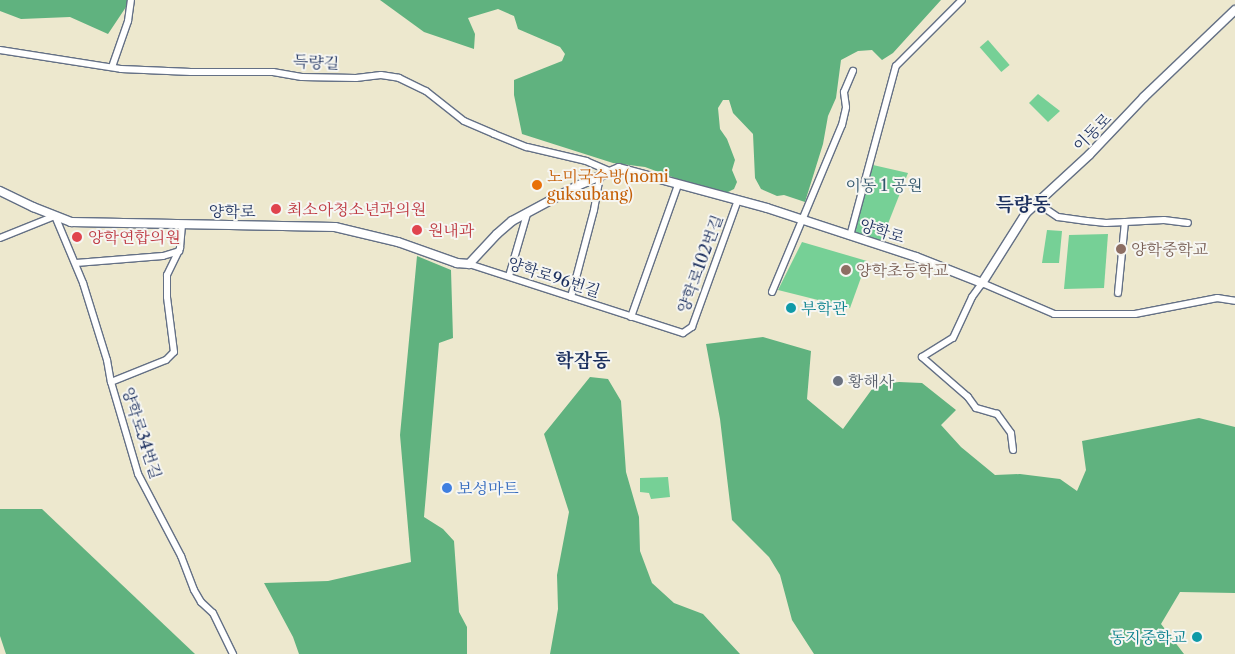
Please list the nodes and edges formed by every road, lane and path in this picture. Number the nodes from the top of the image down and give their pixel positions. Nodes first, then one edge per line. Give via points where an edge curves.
1 (131, 0) edge
2 (962, 0) edge
3 (1235, 10) edge
4 (0, 50) edge
5 (112, 67) junction
6 (853, 71) dead end
7 (610, 171) junction
8 (600, 176) junction
9 (678, 185) junction
10 (0, 191) edge
11 (738, 200) junction
12 (1037, 203) junction
13 (527, 214) junction
14 (55, 216) junction
15 (801, 220) junction
16 (1125, 222) junction
17 (1188, 223) dead end
18 (182, 226) junction
19 (850, 236) junction
20 (0, 238) edge
21 (179, 251) junction
22 (76, 263) junction
23 (469, 264) junction
24 (509, 276) junction
25 (982, 283) junction
26 (772, 292) dead end
27 (1118, 293) dead end
28 (571, 297) junction
29 (1235, 301) edge
30 (631, 316) junction
31 (683, 333) joint
32 (111, 382) junction
33 (1013, 450) dead end
34 (233, 654) edge

1 - 5 street via 128,21
2 - 19 street via 896,66
3 - 12 street, 이동로
4 - 5 street, 득량길
5 - 7 street, 득량길 via 192,72 273,72 302,77 382,75 399,78 426,91 464,121 527,146 586,161
6 - 15 street via 844,92 846,107 842,125
7 - 8 street, 양학로
7 - 9 street, 양학로 via 619,168
8 - 13 street, 양학로
8 - 28 street
9 - 11 street, 양학로
9 - 30 street
10 - 14 street, 양학로
11 - 15 street, 양학로
11 - 31 street, 양학로102번길 via 692,327
12 - 16 street via 1058,217
12 - 25 street, 이동로 via 1026,213
13 - 23 street, 양학로 via 496,234
13 - 24 street
14 - 18 street, 양학로 via 71,222
14 - 20 street
14 - 22 street, 양학로34번길
15 - 19 street, 양학로
15 - 26 street
16 - 17 street via 1164,220
16 - 27 street
18 - 21 street
18 - 23 street, 양학로 via 227,223 335,227 398,242 458,264
19 - 25 street, 양학로
21 - 22 street via 163,256
21 - 32 street via 167,275 174,352 166,360
22 - 32 street, 양학로34번길
23 - 24 street, 양학로96번길
24 - 28 street, 양학로96번길
25 - 29 street, 양학로 via 1054,314 1150,313 1217,298
25 - 33 street via 953,338 922,357 968,397 976,408 997,414 1011,433
28 - 30 street, 양학로96번길
30 - 31 street, 양학로96번길
32 - 34 street, 양학로34번길 via 138,474 181,556 194,590 213,613

